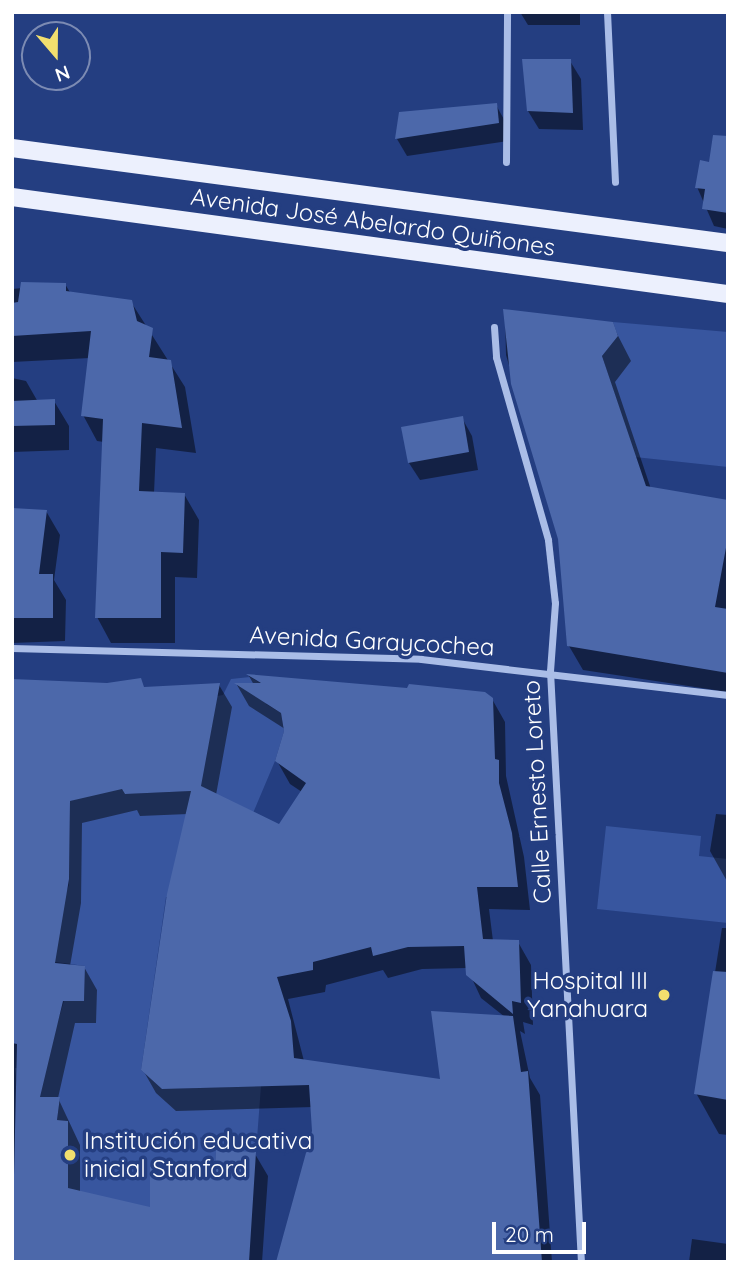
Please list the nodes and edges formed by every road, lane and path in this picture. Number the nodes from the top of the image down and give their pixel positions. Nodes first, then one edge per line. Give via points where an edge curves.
1 (507, 12) edge
2 (607, 12) edge
3 (12, 148) edge
4 (506, 162) dead end
5 (615, 182) dead end
6 (12, 197) edge
7 (728, 243) edge
8 (728, 294) edge
9 (494, 327) dead end
10 (12, 648) edge
11 (550, 671) junction
12 (728, 695) edge
13 (581, 1262) edge

1 - 4 street
2 - 5 street
3 - 7 main road, Avenida José Abelardo Quiñones
6 - 8 main road, Avenida José Abelardo Quiñones
9 - 11 street, Calle Ernesto Loreto via 496,357 548,540 555,603
10 - 11 street, Avenida Garaycochea via 421,659
11 - 12 street, Avenida Garaycochea
11 - 13 street, Calle Ernesto Loreto

